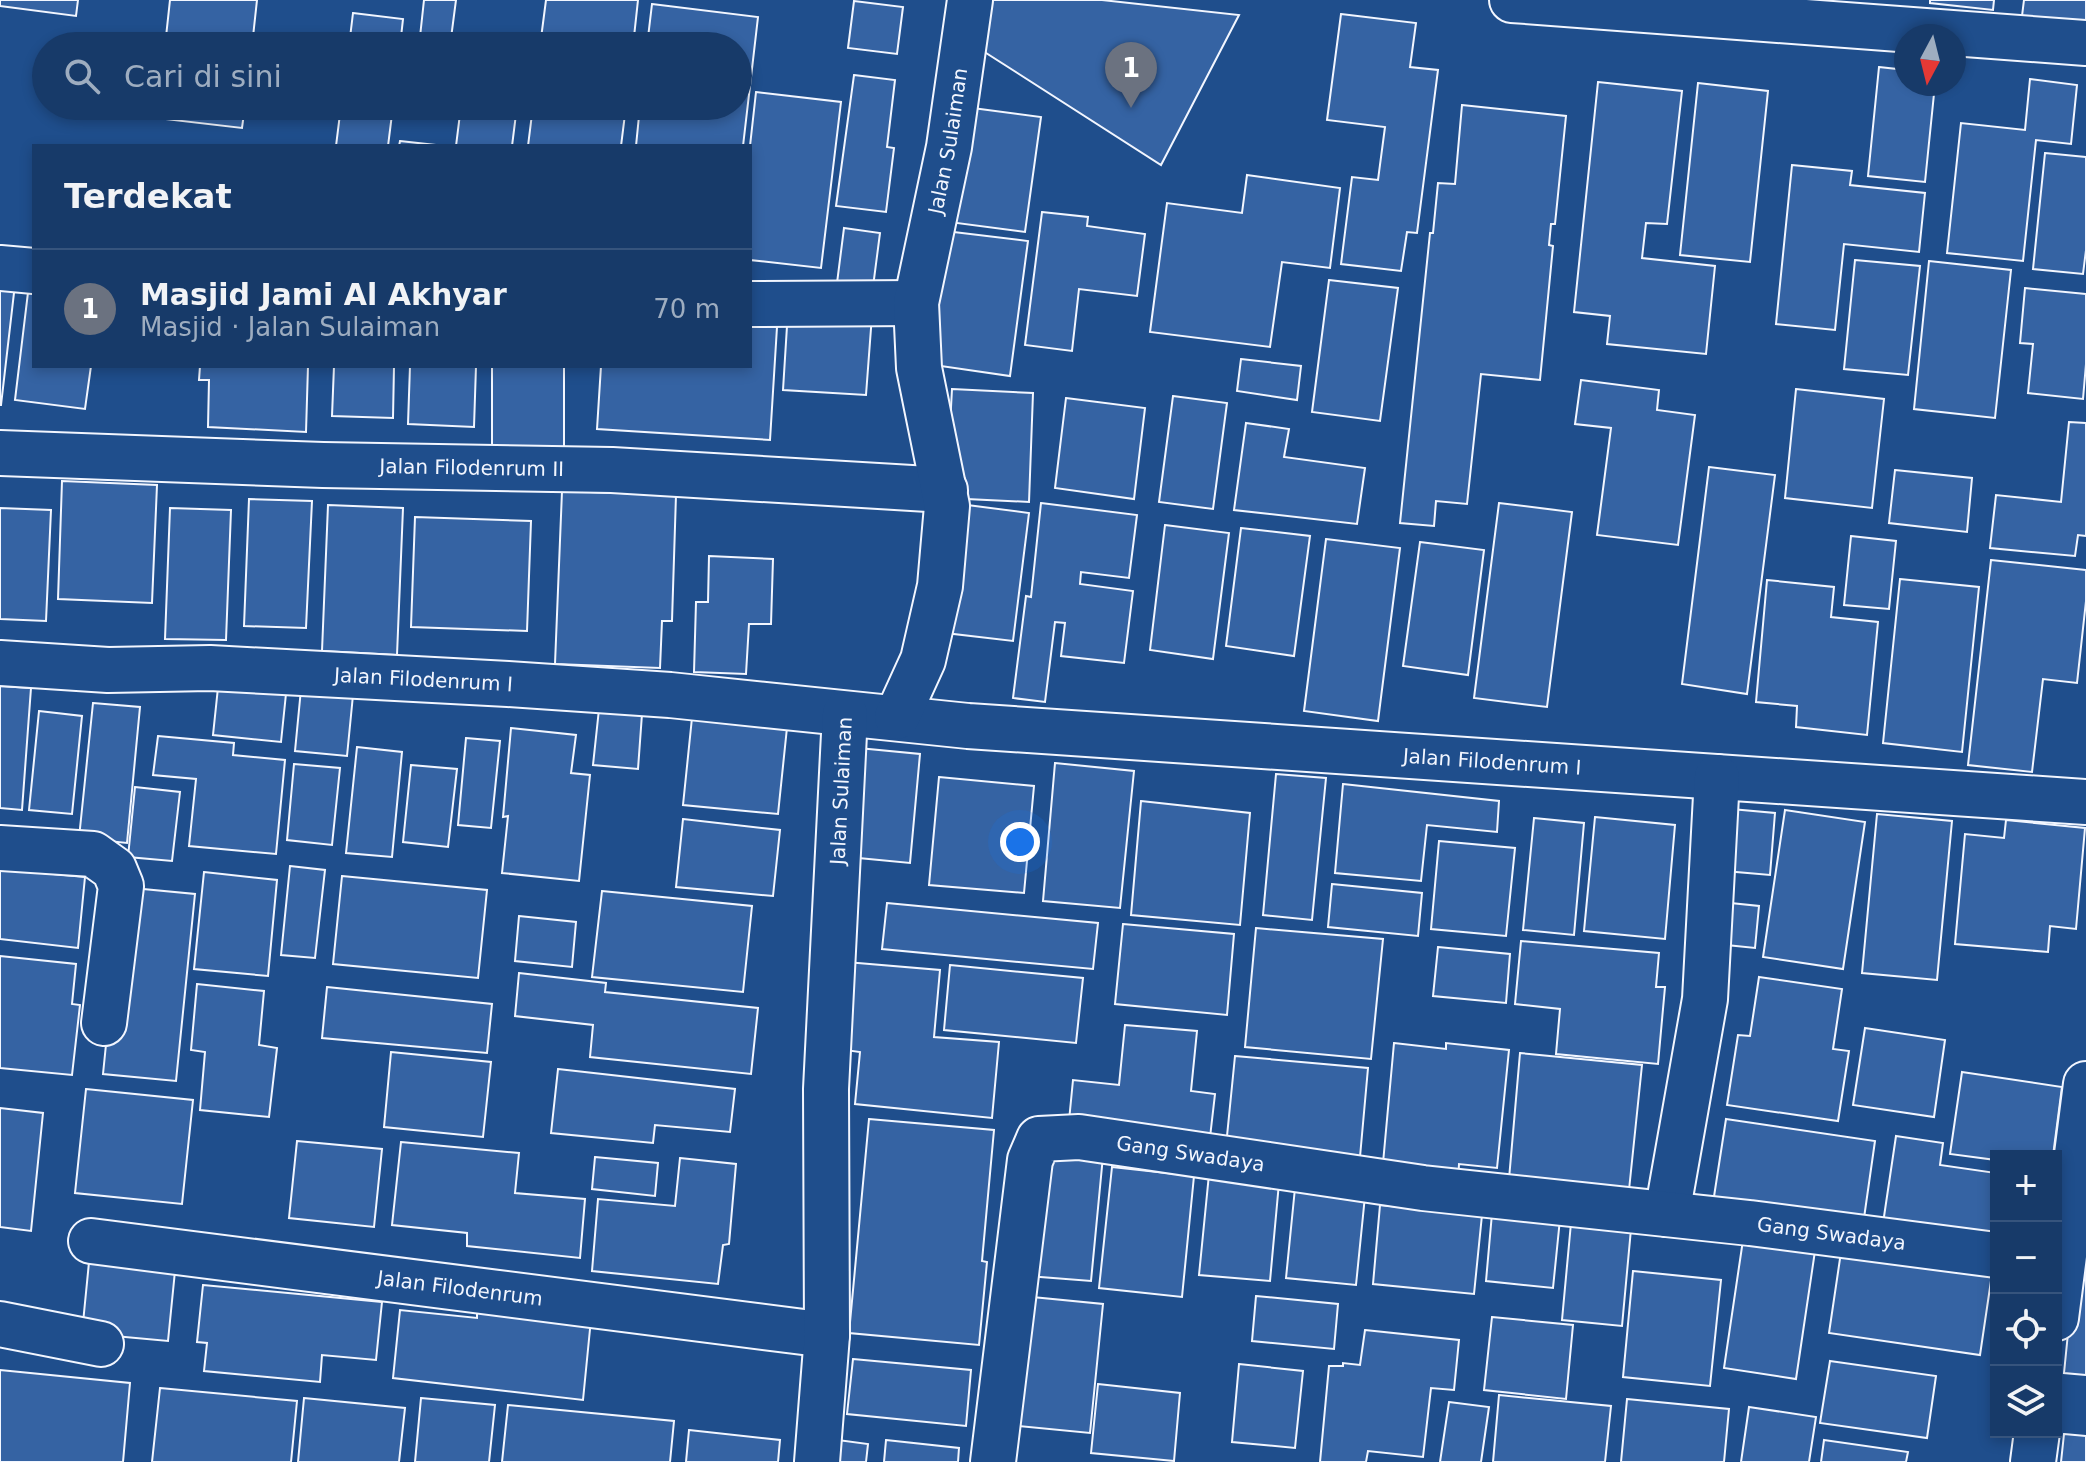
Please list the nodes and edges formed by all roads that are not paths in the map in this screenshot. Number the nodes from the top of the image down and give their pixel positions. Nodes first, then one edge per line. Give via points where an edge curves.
1 (970, 0) edge
2 (1525, 0) edge
3 (2086, 43) edge
4 (0, 268) edge
5 (32, 271) edge
6 (916, 303) junction
7 (752, 304) edge
8 (0, 453) edge
9 (945, 490) junction
10 (0, 663) edge
11 (845, 714) junction
12 (897, 717) junction
13 (1717, 777) junction
14 (2086, 802) edge
15 (0, 848) edge
16 (104, 1023) dead end
17 (2086, 1084) edge
18 (1667, 1214) junction
19 (91, 1241) dead end
20 (2062, 1249) edge
21 (1990, 1254) edge
22 (0, 1324) edge
23 (827, 1335) junction
24 (101, 1344) dead end
25 (2036, 1438) edge
26 (817, 1462) edge
27 (993, 1462) edge
28 (2033, 1462) edge

1 - 6 street, Jalan Sulaiman via 949,147
2 - 3 street
4 - 5 street
6 - 7 street
6 - 9 street, Jalan Sulaiman via 919,368
8 - 9 street, Jalan Filodenrum II via 612,470
9 - 12 street, Jalan Sulaiman via 940,586 923,660
10 - 11 street, Jalan Filodenrum I via 508,684
11 - 12 street, Jalan Sulaiman
11 - 23 street, Jalan Sulaiman via 826,1089
12 - 13 street, Jalan Filodenrum I
13 - 14 street, Jalan Filodenrum I
13 - 18 street via 1705,999
15 - 16 street via 93,854 114,869 121,886
17 - 20 street
18 - 21 street, Gang Swadaya
18 - 27 street, Gang Swadaya via 1423,1188 1079,1137 1039,1139 1030,1160
19 - 23 street, Jalan Filodenrum
22 - 24 street
23 - 26 street, Jalan Sulaiman
25 - 28 street

